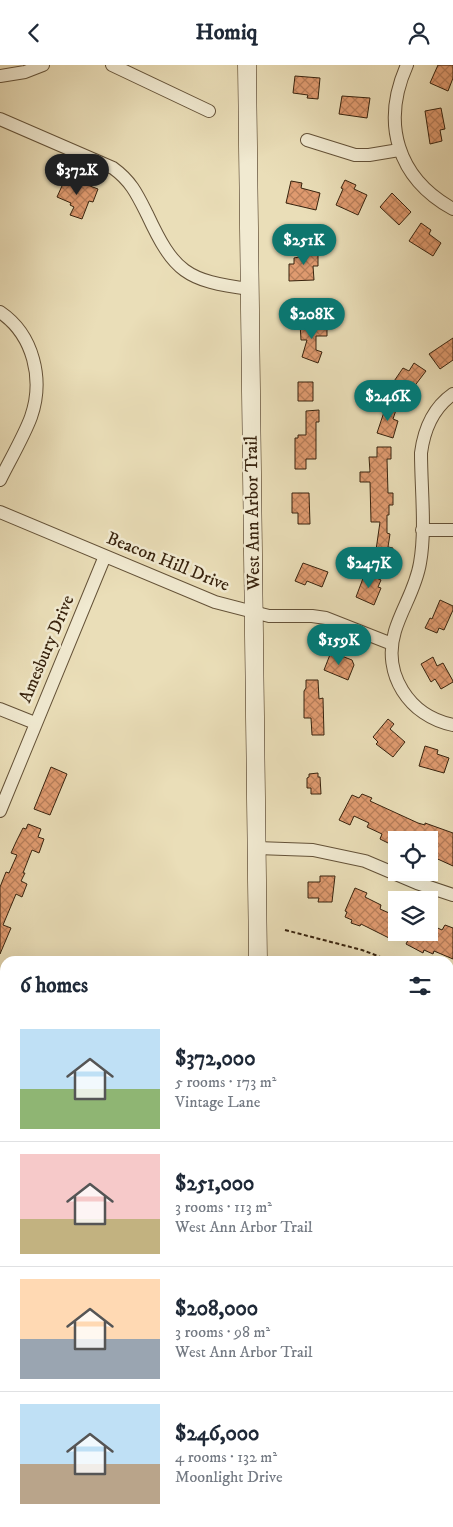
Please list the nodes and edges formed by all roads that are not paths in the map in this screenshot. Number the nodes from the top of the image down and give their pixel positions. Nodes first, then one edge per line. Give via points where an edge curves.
1 (43, 65) edge
2 (112, 65) edge
3 (247, 65) edge
4 (406, 65) edge
5 (0, 76) edge
6 (209, 111) dead end
7 (0, 119) edge
8 (307, 140) dead end
9 (399, 150) junction
10 (453, 209) edge
11 (250, 289) junction
12 (0, 313) edge
13 (453, 394) edge
14 (0, 480) edge
15 (0, 512) edge
16 (422, 530) junction
17 (453, 530) edge
18 (105, 556) junction
19 (254, 611) junction
20 (392, 644) junction
21 (0, 709) edge
22 (35, 723) junction
23 (453, 725) edge
24 (0, 811) edge
25 (257, 847) junction
26 (453, 895) edge
27 (258, 956) edge

1 - 5 street via 26,72
2 - 6 street
3 - 11 street, West Ann Arbor Trail
4 - 9 street via 396,95 394,125
7 - 11 street via 113,168 128,180 161,244 181,268 211,283
8 - 9 street via 355,155
9 - 10 street via 427,192
11 - 19 street, West Ann Arbor Trail
12 - 14 street via 14,324 28,345 34,361 36,393 27,427
13 - 16 street via 436,411 423,438
15 - 18 street, Beacon Hill Drive
16 - 17 street
16 - 20 street via 419,573
18 - 19 street, Beacon Hill Drive via 215,602
18 - 22 street, Amesbury Drive
19 - 20 street, Beacon Hill Drive via 269,616 326,619
19 - 25 street, West Ann Arbor Trail
20 - 23 street via 395,676 405,696 428,716
21 - 22 street
22 - 24 street, Amesbury Drive
25 - 26 street via 313,849 366,861
25 - 27 street, West Ann Arbor Trail

